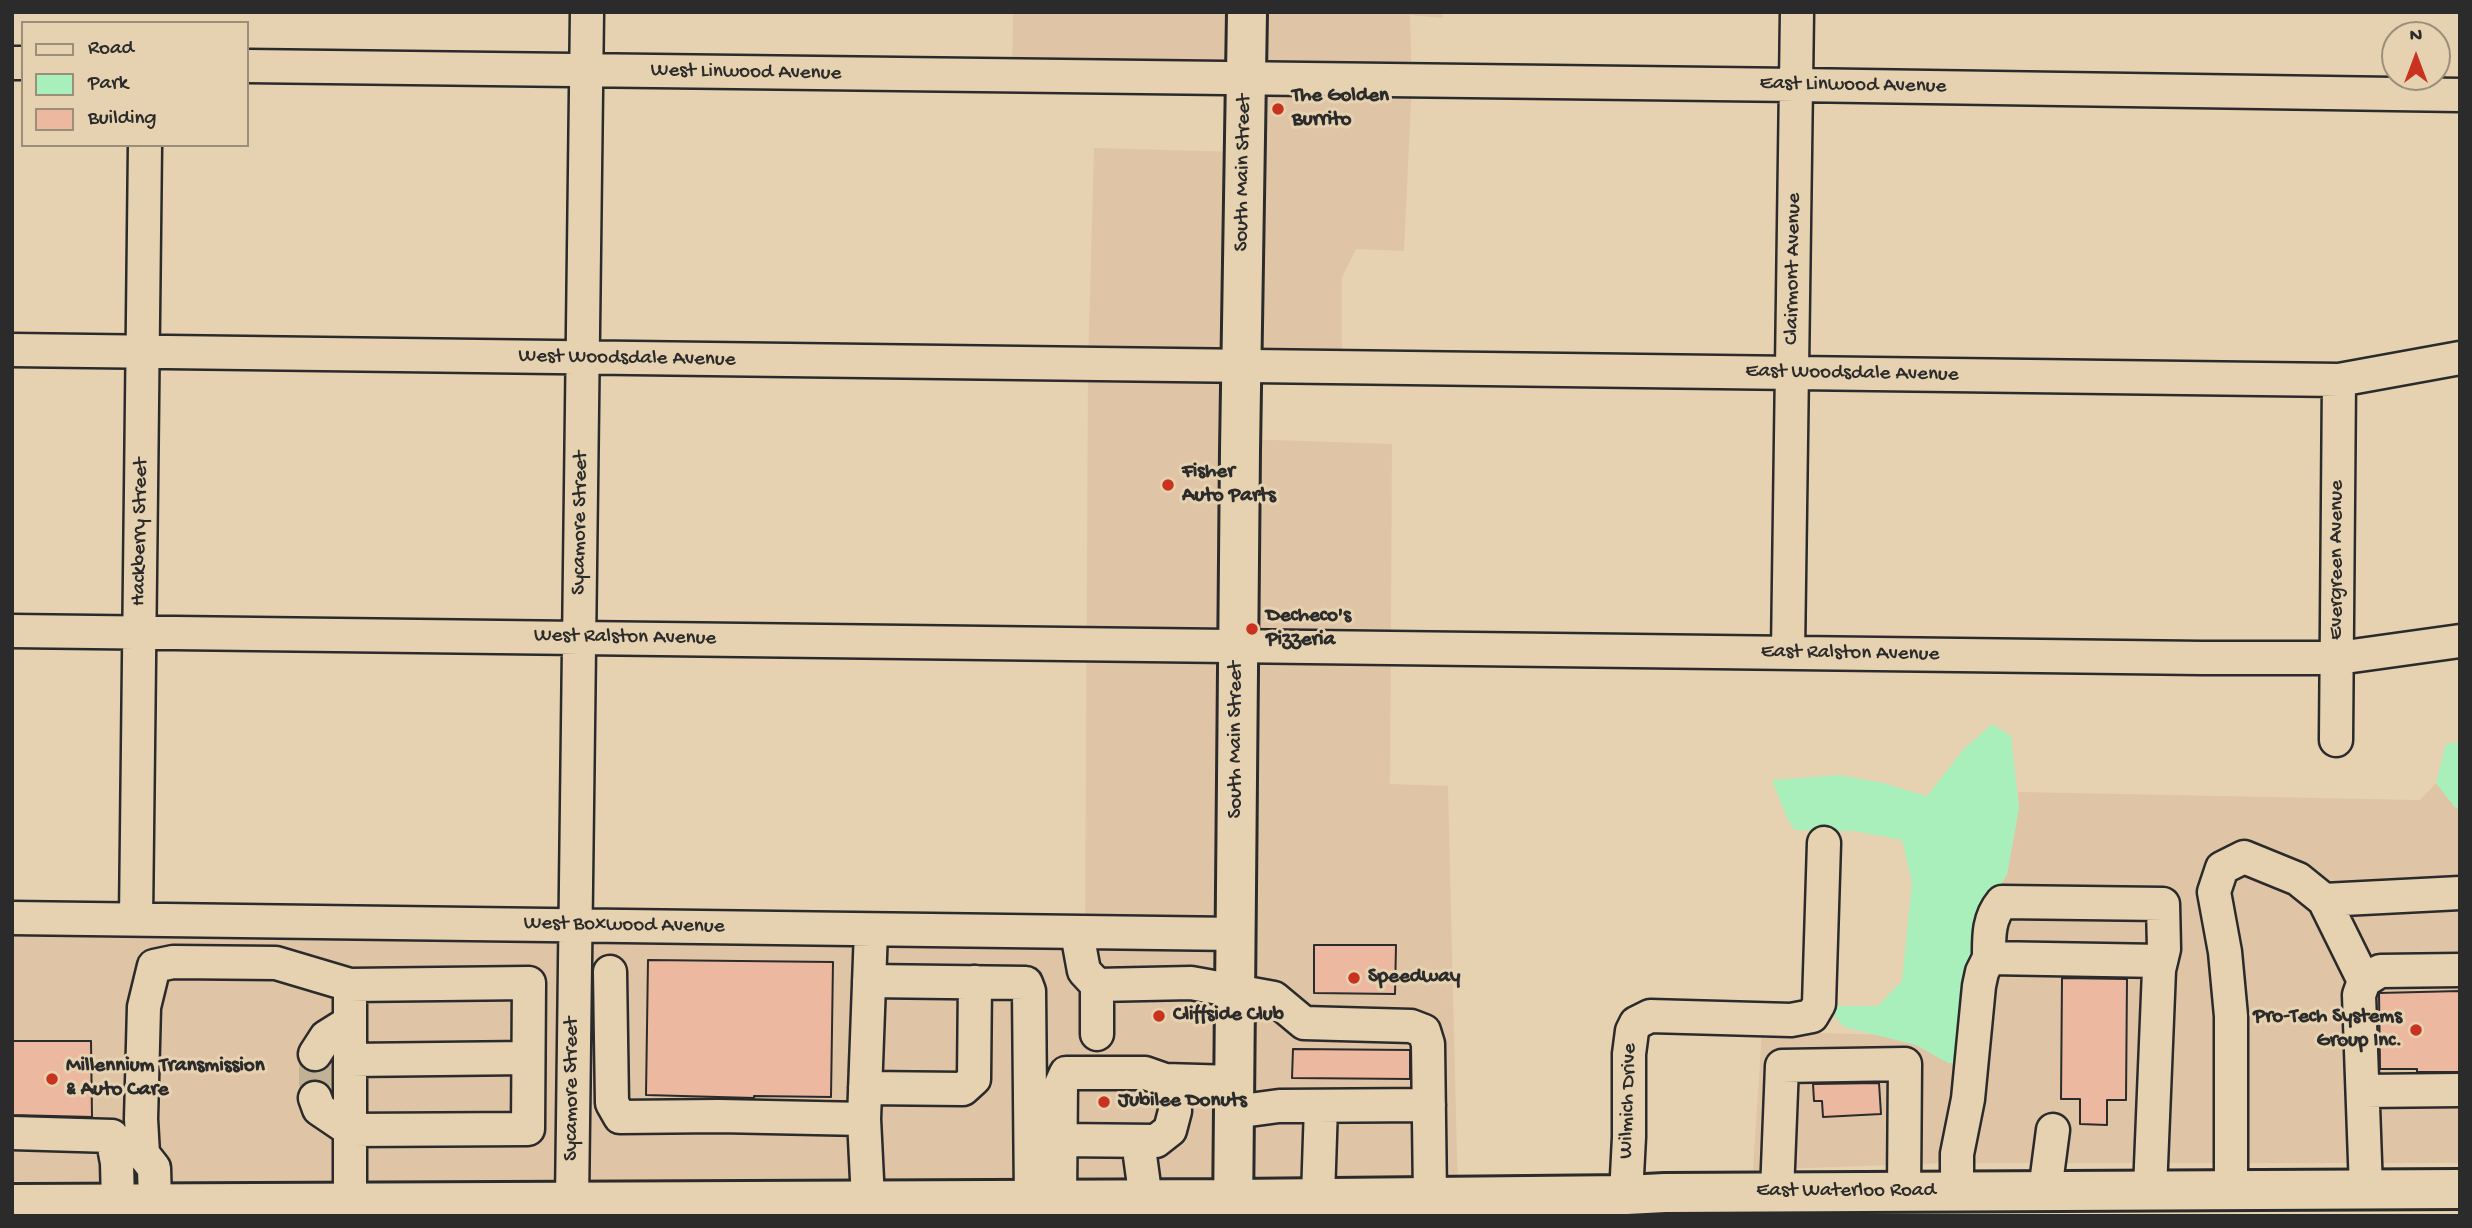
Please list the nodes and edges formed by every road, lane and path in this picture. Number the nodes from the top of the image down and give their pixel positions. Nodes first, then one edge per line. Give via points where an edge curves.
1 (587, 12) edge
2 (1247, 12) edge
3 (1797, 12) edge
4 (248, 66) edge
5 (586, 71) junction
6 (1246, 80) junction
7 (1796, 85) junction
8 (2460, 95) edge
9 (145, 147) edge
10 (12, 350) edge
11 (143, 352) junction
12 (584, 358) junction
13 (2460, 358) edge
14 (1242, 367) junction
15 (1793, 372) junction
16 (2339, 380) junction
17 (12, 631) edge
18 (139, 632) junction
19 (579, 638) junction
20 (2460, 641) edge
21 (1238, 647) junction
22 (1788, 652) junction
23 (2338, 658) junction
24 (2336, 740) dead end
25 (1824, 843) dead end
26 (2460, 893) edge
27 (2324, 900) junction
28 (12, 918) edge
29 (136, 919) junction
30 (575, 925) junction
31 (871, 930) junction
32 (1077, 933) junction
33 (1236, 934) junction
34 (1989, 958) junction
35 (2161, 961) junction
36 (2460, 970) edge
37 (869, 981) junction
38 (2364, 981) junction
39 (975, 982) junction
40 (350, 985) junction
41 (1097, 985) junction
42 (1236, 991) junction
43 (574, 1002) junction
44 (350, 1022) junction
45 (1097, 1034) dead end
46 (315, 1054) tunnel mouth
47 (528, 1058) junction
48 (350, 1060) junction
49 (1165, 1080) junction
50 (865, 1088) junction
51 (2460, 1090) edge
52 (2363, 1091) junction
53 (1234, 1097) junction
54 (315, 1098) tunnel mouth
55 (1429, 1105) junction
56 (1321, 1106) junction
57 (620, 1117) junction
58 (528, 1119) junction
59 (573, 1119) junction
60 (864, 1119) junction
61 (350, 1130) junction
62 (2053, 1130) dead end
63 (12, 1133) edge
64 (1060, 1140) junction
65 (1138, 1141) junction
66 (2231, 1189) junction
67 (2366, 1189) junction
68 (2460, 1189) edge
69 (2150, 1190) junction
70 (1904, 1191) junction
71 (1957, 1191) junction
72 (2045, 1191) junction
73 (1777, 1192) junction
74 (1626, 1195) junction
75 (1318, 1197) junction
76 (1430, 1197) junction
77 (1046, 1200) junction
78 (1146, 1200) junction
79 (2314, 1202) edge
80 (118, 1203) junction
81 (155, 1203) junction
82 (12, 1204) edge
83 (1667, 1204) edge
84 (893, 1205) edge
85 (553, 1206) edge
86 (335, 1207) edge
87 (684, 1208) edge
88 (1233, 1208) edge

1 - 5 street, Sycamore Street
2 - 6 main road, South Main Street
3 - 7 street, Clairmont Avenue
4 - 5 street, West Linwood Avenue
5 - 6 street, West Linwood Avenue
5 - 12 street, Sycamore Street
6 - 7 street, East Linwood Avenue
6 - 14 main road, South Main Street
7 - 8 street, East Linwood Avenue
7 - 15 street, Clairmont Avenue
9 - 11 street, Hackberry Street
10 - 11 street, West Woodsdale Avenue
11 - 12 street, West Woodsdale Avenue
11 - 18 street, Hackberry Street
12 - 14 street, West Woodsdale Avenue
12 - 19 street, Sycamore Street
13 - 16 street, East Woodsdale Avenue
14 - 15 street, East Woodsdale Avenue
14 - 21 main road, South Main Street
15 - 16 street, East Woodsdale Avenue
15 - 22 street, Clairmont Avenue
16 - 23 street, Evergreen Avenue
17 - 18 street, West Ralston Avenue
18 - 19 street, West Ralston Avenue
18 - 29 street, Hackberry Street
19 - 21 street, West Ralston Avenue
19 - 30 street, Sycamore Street
20 - 23 street, East Ralston Avenue
21 - 22 street, East Ralston Avenue
21 - 33 main road, South Main Street
22 - 23 street, East Ralston Avenue
23 - 24 street, Evergreen Avenue
25 - 74 street, Wilmich Drive via 1819,1004 1812,1016 1791,1020 1650,1016 1636,1023 1629,1054
26 - 27 street
27 - 38 street
27 - 66 street via 2298,879 2244,857 2222,868 2214,892 2231,1016
28 - 29 street, West Boxwood Avenue
29 - 30 street, West Boxwood Avenue
30 - 31 street, West Boxwood Avenue
30 - 43 street, Sycamore Street
31 - 32 street, West Boxwood Avenue
31 - 37 street
32 - 33 street, West Boxwood Avenue
32 - 41 street via 1083,971
33 - 42 main road, South Main Street
34 - 35 street
34 - 35 street via 1990,924 2002,902 2163,904
34 - 71 street via 1979,986 1968,1099 1957,1154
35 - 69 street
36 - 38 street via 2380,971
37 - 39 street
37 - 50 street
38 - 52 street via 2359,995
39 - 50 street via 974,1079 963,1089
39 - 77 street via 1026,983 1029,991
40 - 44 street
40 - 47 street via 529,983
40 - 81 street via 276,963 154,965 144,1007 141,1119 143,1154 154,1168
41 - 42 street via 1191,984
41 - 45 street
42 - 53 main road, South Main Street
42 - 55 street via 1274,998 1304,1023 1411,1026 1424,1031
43 - 57 street via 610,987 612,1103
43 - 59 street, Sycamore Street
44 - 46 street via 326,1037
44 - 48 street
47 - 48 street
47 - 58 street
48 - 61 street
49 - 53 street
49 - 64 street via 1145,1073 1066,1073 1061,1084
49 - 65 street via 1174,1095 1170,1130 1156,1141
50 - 60 street
51 - 52 street
52 - 67 street
53 - 56 street via 1279,1106
53 - 88 main road, South Main Street
54 - 61 street via 319,1109
55 - 56 street
55 - 76 street
56 - 75 street
57 - 59 street
57 - 60 street
58 - 59 street
58 - 61 street via 528,1129
59 - 85 street, Sycamore Street
60 - 84 street
61 - 86 street
62 - 72 street
63 - 80 street via 112,1136
64 - 65 street
64 - 77 street
65 - 78 street
66 - 69 main road, East Waterloo Road
66 - 79 main road, East Waterloo Road
67 - 68 main road, East Waterloo Road
67 - 79 main road, East Waterloo Road
69 - 72 main road, East Waterloo Road
70 - 71 main road, East Waterloo Road
70 - 73 main road, East Waterloo Road
70 - 73 street via 1905,1064 1782,1066
71 - 72 main road, East Waterloo Road
73 - 83 main road, East Waterloo Road
74 - 76 main road, East Waterloo Road
74 - 83 main road, East Waterloo Road
75 - 76 main road, East Waterloo Road
75 - 88 main road, East Waterloo Road
77 - 78 main road, East Waterloo Road
77 - 84 main road, East Waterloo Road
78 - 88 main road, East Waterloo Road
80 - 81 main road, East Waterloo Road
80 - 82 main road, East Waterloo Road
81 - 86 main road, East Waterloo Road
84 - 87 main road, East Waterloo Road
85 - 86 main road, East Waterloo Road
85 - 87 main road, East Waterloo Road

